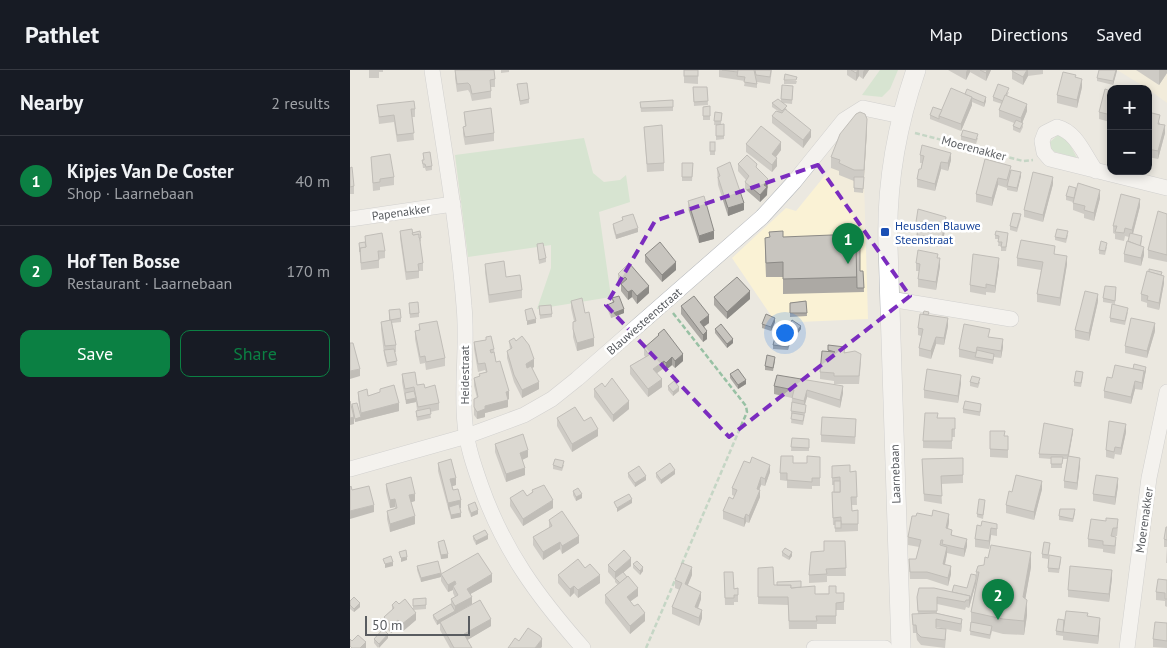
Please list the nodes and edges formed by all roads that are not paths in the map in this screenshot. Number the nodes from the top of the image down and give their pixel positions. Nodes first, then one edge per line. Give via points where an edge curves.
1 (432, 70) edge
2 (916, 70) edge
3 (896, 119) junction
4 (1096, 172) junction
5 (1167, 188) edge
6 (452, 204) junction
7 (350, 219) edge
8 (890, 299) junction
9 (1011, 320) dead end
10 (1167, 392) edge
11 (467, 436) junction
12 (350, 469) edge
13 (583, 648) edge
14 (814, 648) edge
15 (885, 648) edge
16 (900, 648) edge
17 (1127, 648) edge

1 - 6 street, Heidestraat
2 - 3 street, Laarnebaan
3 - 8 street, Laarnebaan via 888,189
3 - 11 street, Blauwesteenstraat via 864,108 844,120 762,217 577,379 524,416
4 - 4 street via 1050,159 1044,152 1042,141 1045,134 1057,127 1066,130 1075,138
4 - 5 street
6 - 7 street, Papenakker
6 - 11 street, Heidestraat via 465,308
8 - 9 street
8 - 16 street, Laarnebaan
10 - 17 street, Moerenakker via 1149,478
11 - 12 street, Blauwesteenstraat
11 - 13 street, Heidestraat via 470,455 503,540 549,610
14 - 15 street

